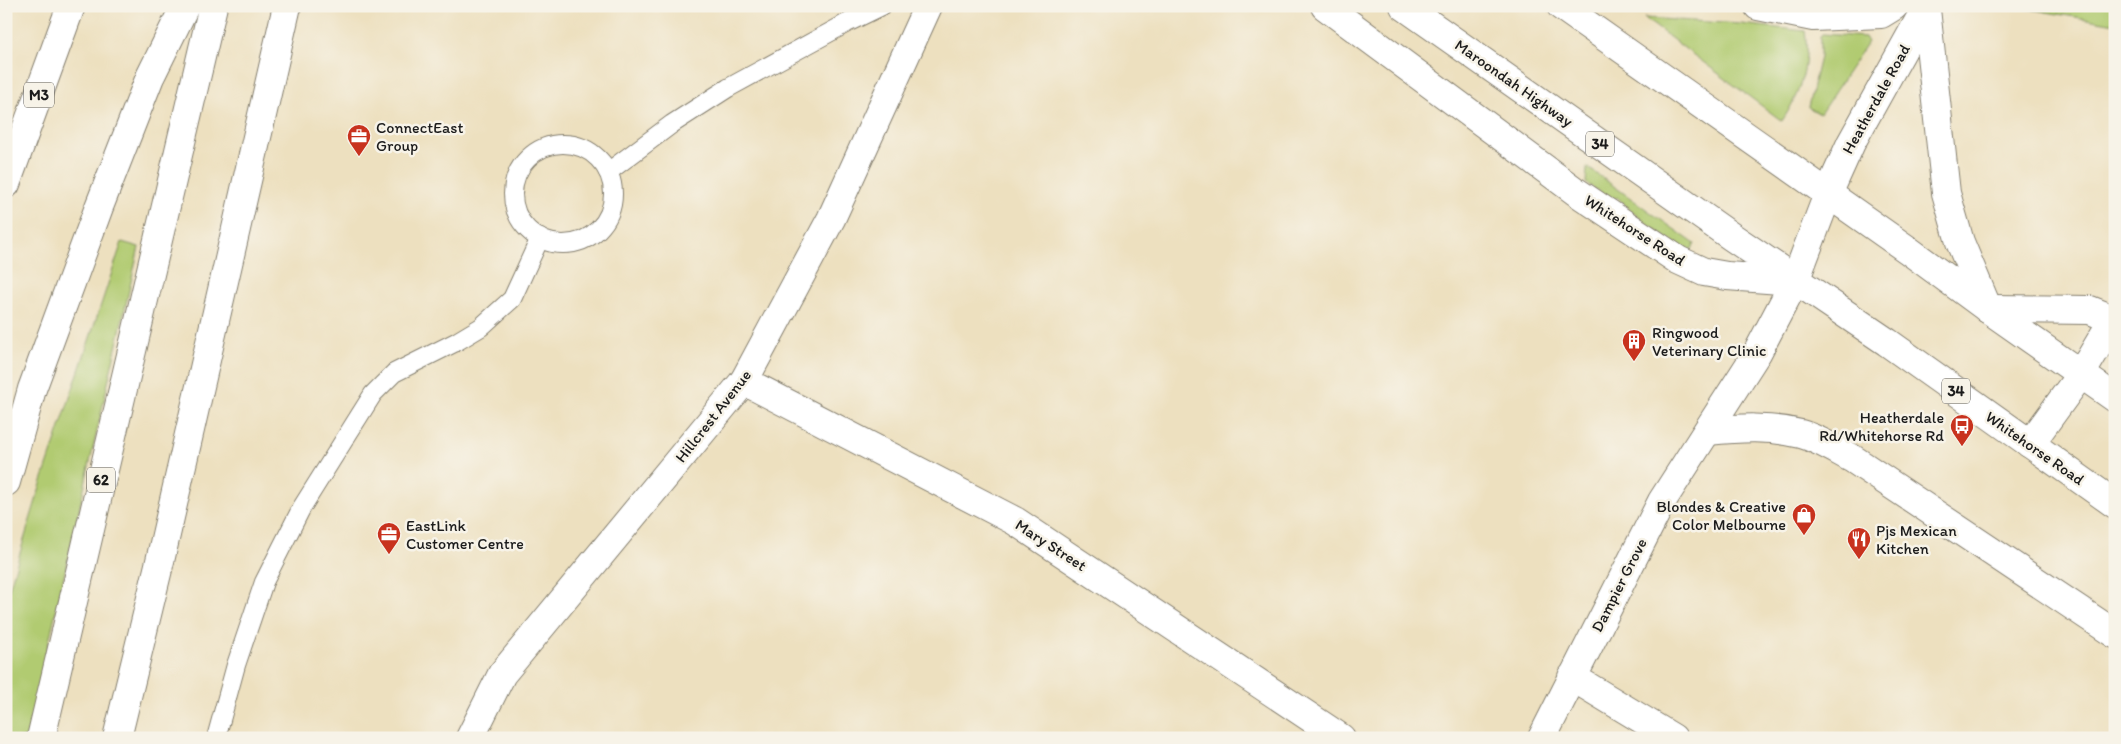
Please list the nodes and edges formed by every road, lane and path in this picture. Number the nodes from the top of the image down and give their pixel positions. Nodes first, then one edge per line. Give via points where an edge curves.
1 (71, 6) edge
2 (185, 6) edge
3 (213, 6) edge
4 (287, 6) edge
5 (882, 6) edge
6 (928, 6) edge
7 (1325, 6) edge
8 (1404, 6) edge
9 (1561, 6) edge
10 (1758, 6) edge
11 (1894, 6) edge
12 (1926, 8) edge
13 (608, 172) junction
14 (6, 184) edge
15 (1828, 194) junction
16 (540, 238) junction
17 (1795, 281) junction
18 (1988, 309) junction
19 (2114, 320) edge
20 (2081, 374) junction
21 (744, 381) junction
22 (2115, 398) edge
23 (1708, 431) junction
24 (2030, 444) junction
25 (6, 482) edge
26 (2115, 504) edge
27 (2115, 634) edge
28 (1572, 677) junction
29 (41, 738) edge
30 (117, 738) edge
31 (216, 738) edge
32 (470, 738) edge
33 (1341, 738) edge
34 (1542, 738) edge
35 (1673, 738) edge

1 - 14 main road, M3
2 - 25 main road via 150,77 99,207 32,389
3 - 29 main road, 62
4 - 30 main road
5 - 13 lane via 728,88 672,124
6 - 21 main road, Hillcrest Avenue via 831,219
7 - 17 main road, Whitehorse Road via 1575,191 1678,260 1704,272
8 - 17 main road, Maroondah Highway / 34
9 - 15 main road
10 - 11 main road via 1813,17 1881,14
12 - 15 main road, Heatherdale Road via 1851,143
12 - 18 main road via 1946,193 1960,242
13 - 16 lane via 613,202 599,230 571,244 555,244
13 - 16 lane via 598,158 583,148 566,144 534,154 522,166 515,181 513,198 517,214
15 - 17 main road, Heatherdale Road
15 - 18 main road
16 - 31 lane via 512,299 481,327 394,373 373,394 302,507 264,582
17 - 23 main road, Dampier Grove via 1765,339
17 - 24 main road, Whitehorse Road / 34
18 - 19 main road via 2090,310
18 - 20 main road
19 - 20 main road
20 - 22 main road
20 - 24 main road
21 - 32 main road, Hillcrest Avenue via 502,674
21 - 33 main road, Mary Street via 1015,521
23 - 27 main road via 1773,429 1801,434 1826,444
23 - 28 main road, Dampier Grove via 1662,501
24 - 26 main road, Whitehorse Road / 34
28 - 34 main road, Dampier Grove
28 - 35 main road

